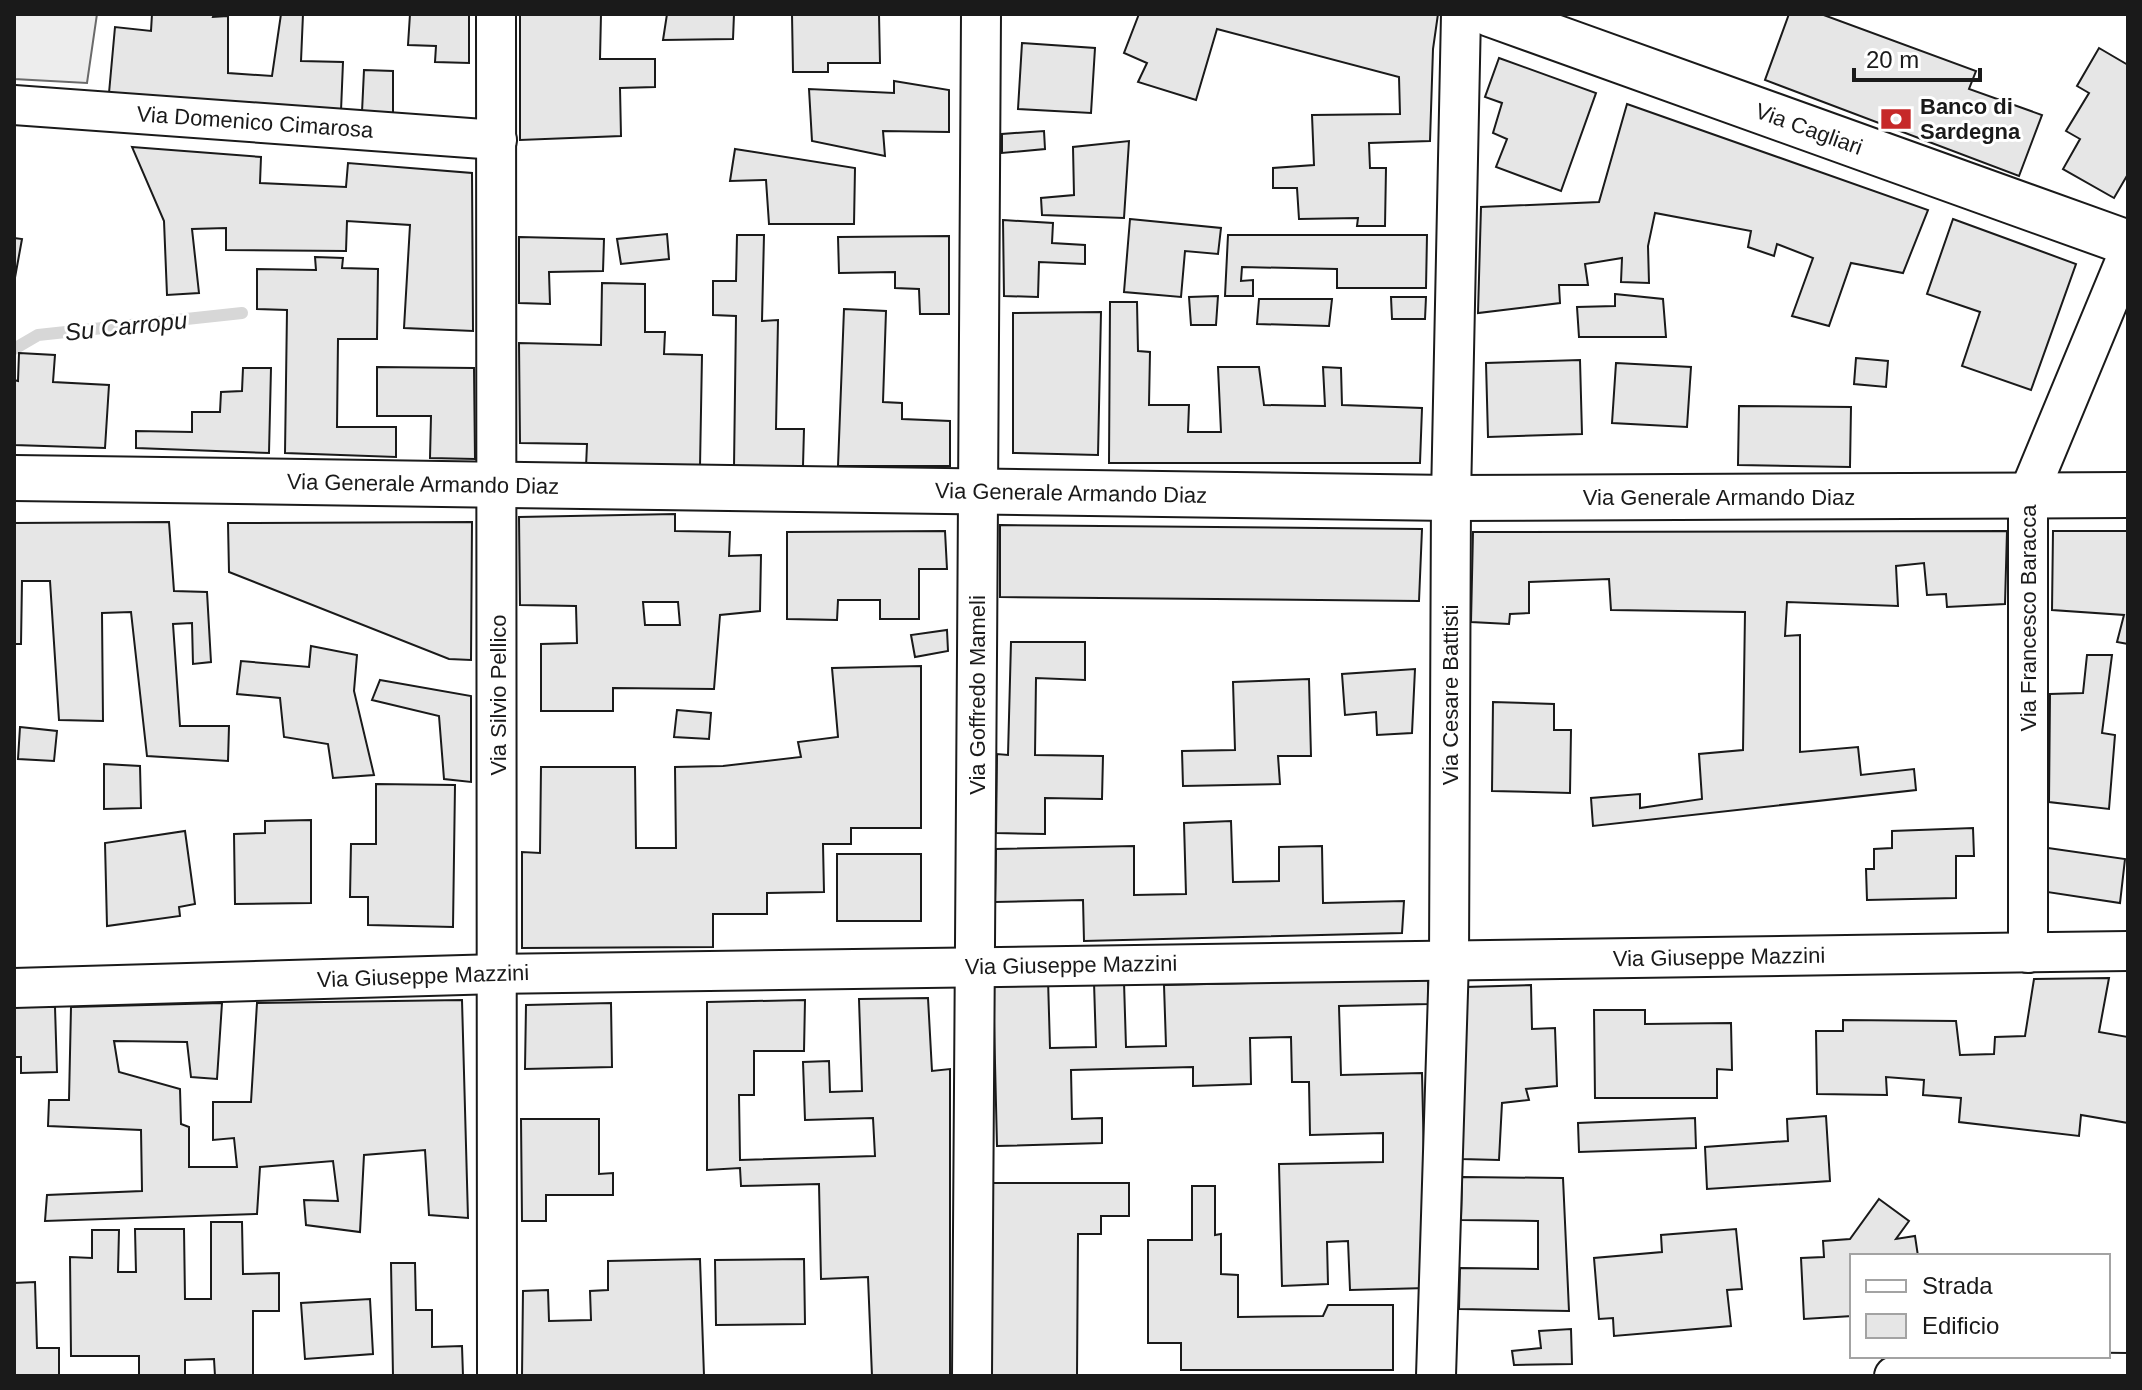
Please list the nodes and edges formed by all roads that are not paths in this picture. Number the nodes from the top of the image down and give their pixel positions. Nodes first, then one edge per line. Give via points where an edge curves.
1 (496, 14) edge
2 (981, 14) edge
3 (1461, 14) edge
4 (1490, 14) edge
5 (14, 105) edge
6 (497, 140) junction
7 (2128, 243) edge
8 (2128, 254) edge
9 (14, 478) edge
10 (498, 486) junction
11 (977, 492) junction
12 (2028, 495) junction
13 (2128, 495) edge
14 (1451, 498) junction
15 (2128, 951) edge
16 (2028, 953) junction
17 (1449, 960) junction
18 (976, 966) junction
19 (498, 974) junction
20 (14, 988) edge
21 (2128, 1373) edge
22 (497, 1376) edge
23 (972, 1376) edge
24 (1436, 1376) edge
25 (1894, 1376) edge

1 - 6 street, Via Silvio Pellico
2 - 11 street, Via Goffredo Mameli
3 - 14 street, Via Cesare Battisti
4 - 7 street, Via Cagliari
5 - 6 street, Via Domenico Cimarosa
6 - 10 street, Via Silvio Pellico
8 - 12 street, Via Francesco Baracca
9 - 10 street, Via Generale Armando Diaz
10 - 11 street, Via Generale Armando Diaz
10 - 19 street, Via Silvio Pellico
11 - 14 street, Via Generale Armando Diaz
11 - 18 street, Via Goffredo Mameli
12 - 13 street, Via Generale Armando Diaz
12 - 14 street, Via Generale Armando Diaz
12 - 16 street, Via Francesco Baracca
14 - 17 street, Via Cesare Battisti
15 - 16 street, Via Giuseppe Mazzini
16 - 17 street, Via Giuseppe Mazzini
17 - 18 street, Via Giuseppe Mazzini
17 - 24 street, Via Cesare Battisti
18 - 19 street, Via Giuseppe Mazzini
18 - 23 street, Via Goffredo Mameli
19 - 20 street, Via Giuseppe Mazzini
19 - 22 street, Via Silvio Pellico
21 - 25 street

